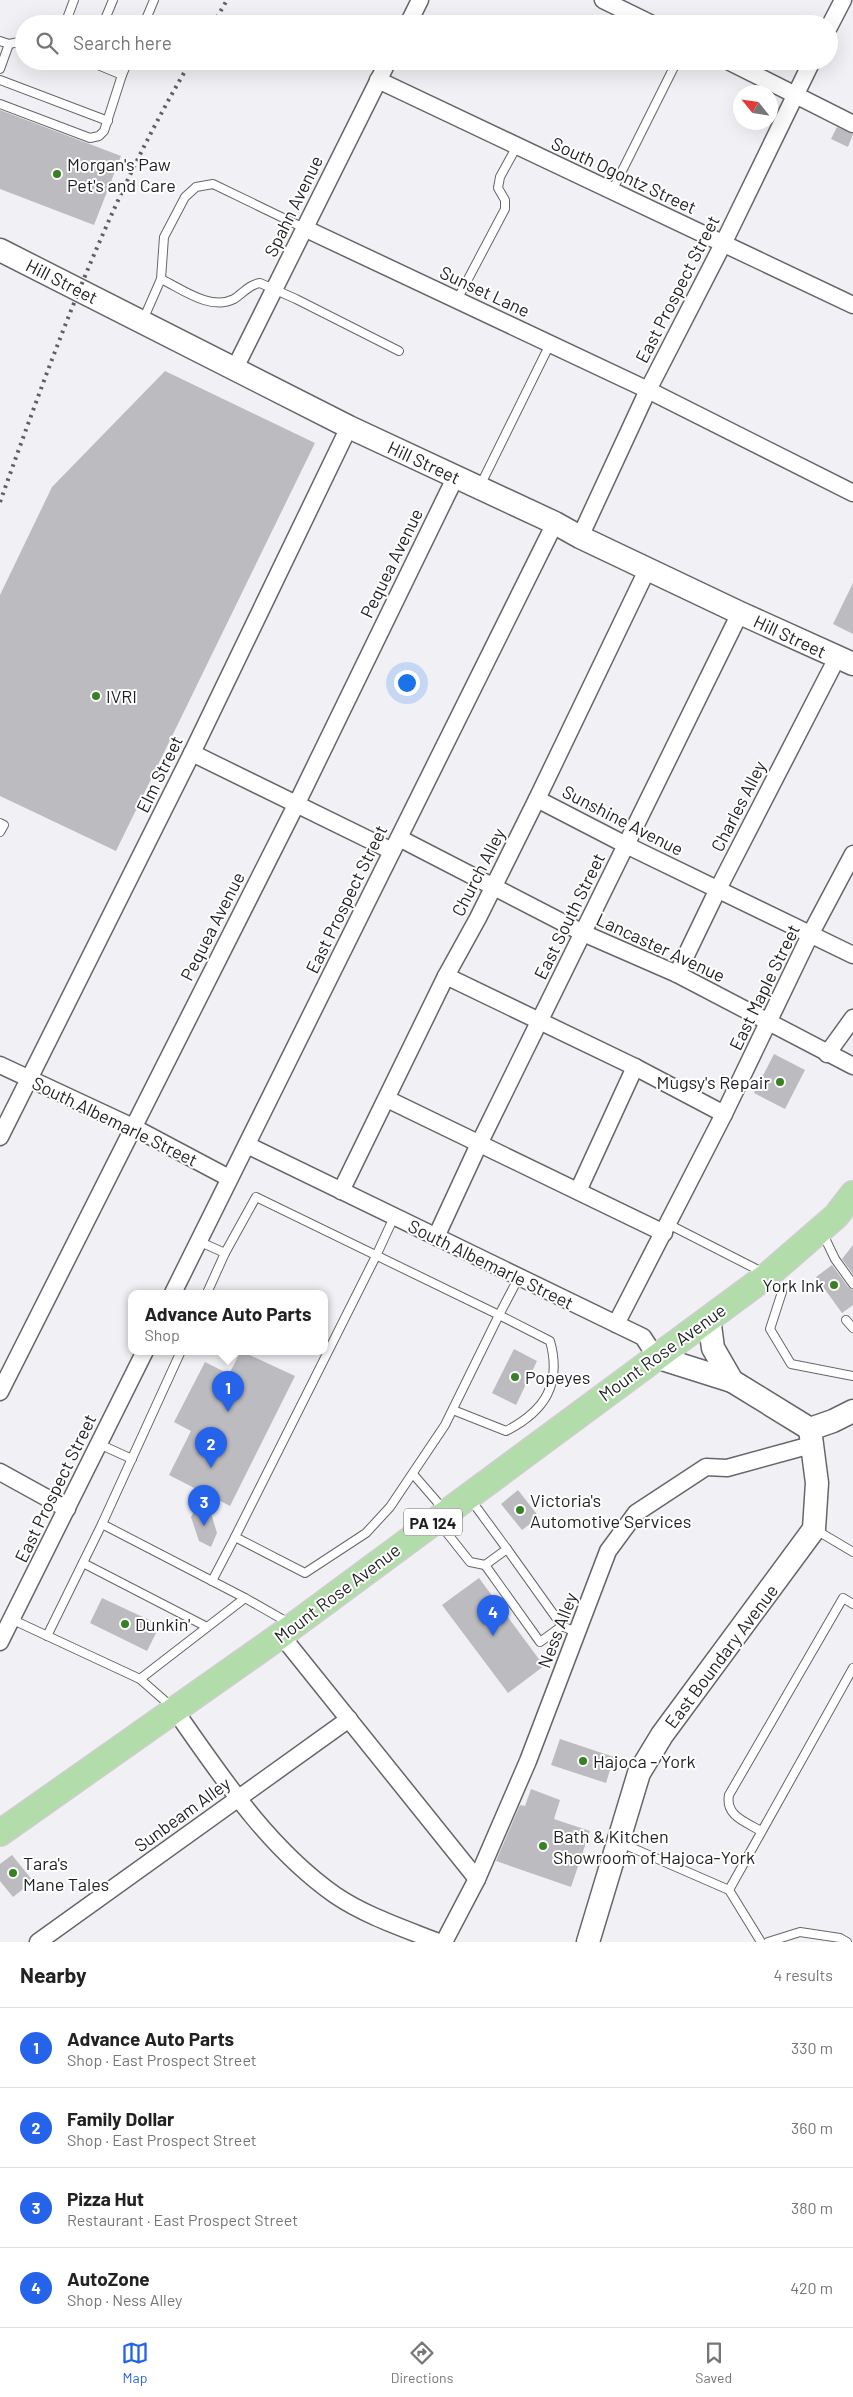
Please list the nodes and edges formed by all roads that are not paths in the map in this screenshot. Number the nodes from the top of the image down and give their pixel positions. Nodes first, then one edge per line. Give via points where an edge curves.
1 (74, 0) edge
2 (113, 0) edge
3 (154, 0) edge
4 (420, 0) edge
5 (603, 0) edge
6 (843, 0) edge
7 (68, 15) edge
8 (107, 15) edge
9 (148, 15) edge
10 (412, 15) edge
11 (634, 15) edge
12 (835, 15) edge
13 (0, 41) edge
14 (15, 43) edge
15 (9, 44) junction
16 (0, 69) edge
17 (110, 70) edge
18 (124, 70) edge
19 (383, 70) edge
20 (672, 70) edge
21 (746, 70) edge
22 (807, 70) edge
23 (122, 75) junction
24 (0, 80) edge
25 (378, 80) junction
26 (795, 94) junction
27 (0, 104) edge
28 (108, 121) junction
29 (853, 124) edge
30 (517, 146) junction
31 (612, 191) junction
32 (304, 228) junction
33 (723, 244) junction
34 (0, 250) edge
35 (161, 279) junction
36 (274, 289) junction
37 (457, 300) junction
38 (853, 305) edge
39 (142, 321) junction
40 (550, 344) junction
41 (399, 351) dead end
42 (235, 368) junction
43 (648, 390) junction
44 (349, 427) junction
45 (456, 476) junction
46 (479, 487) junction
47 (853, 493) edge
48 (555, 523) junction
49 (580, 537) junction
50 (648, 568) junction
51 (740, 614) junction
52 (845, 661) edge
53 (192, 753) junction
54 (537, 799) junction
55 (297, 803) junction
56 (0, 823) edge
57 (0, 832) edge
58 (396, 844) junction
59 (626, 846) junction
60 (853, 854) edge
61 (494, 886) junction
62 (718, 889) junction
63 (811, 933) junction
64 (583, 934) junction
65 (853, 955) edge
66 (677, 974) junction
67 (446, 976) junction
68 (853, 1018) edge
69 (770, 1021) junction
70 (539, 1022) junction
71 (827, 1054) junction
72 (0, 1065) edge
73 (853, 1066) edge
74 (635, 1067) junction
75 (29, 1079) junction
76 (387, 1099) junction
77 (724, 1114) junction
78 (133, 1127) junction
79 (0, 1137) edge
80 (246, 1144) junction
81 (479, 1144) junction
82 (229, 1178) junction
83 (341, 1191) junction
84 (578, 1191) junction
85 (853, 1194) edge
86 (394, 1217) junction
87 (666, 1228) junction
88 (820, 1229) junction
89 (436, 1237) junction
90 (198, 1241) junction
91 (225, 1253) junction
92 (376, 1256) junction
93 (768, 1275) junction
94 (519, 1277) junction
95 (853, 1284) edge
96 (174, 1290) edge
97 (208, 1290) edge
98 (499, 1315) junction
99 (709, 1318) junction
100 (846, 1320) dead end
101 (616, 1324) junction
102 (853, 1328) edge
103 (328, 1352) edge
104 (142, 1355) edge
105 (179, 1355) edge
106 (326, 1355) edge
107 (656, 1356) junction
108 (853, 1376) edge
109 (732, 1381) junction
110 (0, 1392) edge
111 (453, 1410) junction
112 (853, 1411) edge
113 (811, 1437) junction
114 (99, 1444) junction
115 (132, 1459) junction
116 (0, 1472) edge
117 (413, 1474) junction
118 (468, 1496) junction
119 (67, 1509) junction
120 (441, 1516) junction
121 (102, 1524) junction
122 (814, 1529) junction
123 (235, 1538) junction
124 (507, 1550) junction
125 (853, 1552) edge
126 (83, 1563) junction
127 (485, 1565) junction
128 (212, 1581) junction
129 (245, 1598) junction
130 (853, 1604) edge
131 (11, 1620) junction
132 (562, 1626) junction
133 (207, 1627) junction
134 (288, 1631) junction
135 (578, 1633) junction
136 (47, 1636) junction
137 (0, 1642) edge
138 (853, 1668) edge
139 (140, 1679) junction
140 (174, 1709) junction
141 (350, 1719) junction
142 (236, 1798) junction
143 (761, 1831) junction
144 (0, 1833) edge
145 (620, 1842) junction
146 (477, 1879) junction
147 (729, 1890) junction
148 (38, 1942) edge
149 (438, 1942) edge
150 (444, 1942) edge
151 (588, 1942) edge
152 (761, 1942) edge
153 (768, 1942) edge
154 (847, 1942) edge

1 - 7 lane
2 - 8 lane
3 - 9 lane
4 - 10 street
5 - 11 street
6 - 12 street
13 - 15 lane
14 - 15 lane
15 - 16 lane
17 - 23 lane
18 - 23 lane
19 - 25 street, Spahn Avenue
20 - 31 lane
21 - 26 street
22 - 26 street, East Prospect Street
23 - 28 lane
24 - 28 lane
25 - 30 street, South Ogontz Street
25 - 32 street, Spahn Avenue
26 - 29 street
26 - 33 street, East Prospect Street
27 - 28 lane via 90,138 99,136
30 - 31 street, South Ogontz Street
30 - 37 lane via 500,177 498,188 505,200 505,209
31 - 33 street, South Ogontz Street
32 - 35 lane via 214,184 196,187 185,197 164,237
32 - 36 street, Spahn Avenue
32 - 37 street, Sunset Lane
33 - 38 street, South Ogontz Street
33 - 43 street, East Prospect Street
34 - 39 main road, Hill Street
35 - 36 lane via 211,303 220,304 254,284
35 - 39 lane
36 - 41 lane
36 - 42 street, Spahn Avenue
37 - 40 street, Sunset Lane
39 - 42 main road, Hill Street
40 - 43 street, Sunset Lane
40 - 46 lane
42 - 44 main road, Hill Street
43 - 47 street, Sunset Lane
43 - 49 street, East Prospect Street
44 - 45 main road, Hill Street
44 - 53 street, Elm Street
45 - 46 main road, Hill Street
45 - 55 street, Pequea Avenue
46 - 48 main road, Hill Street
48 - 49 main road, Hill Street
48 - 58 street, East Prospect Street
49 - 50 main road, Hill Street
50 - 51 main road, Hill Street
50 - 54 street, Church Alley
51 - 52 main road, Hill Street
51 - 59 street, East South Street
52 - 62 street, Charles Alley
53 - 55 street, Lancaster Avenue
53 - 75 street, Elm Street
54 - 59 street, Sunshine Avenue
54 - 61 street, Church Alley
55 - 58 street, Lancaster Avenue
55 - 78 street, Pequea Avenue
56 - 57 lane via 4,825
58 - 61 street, Lancaster Avenue
58 - 80 street, East Prospect Street
59 - 62 street, Sunshine Avenue
59 - 64 street, East South Street
60 - 63 street, East Maple Street
61 - 64 street, Lancaster Avenue
61 - 67 street, Church Alley
62 - 63 street, Sunshine Avenue
62 - 66 street, Charles Alley
63 - 65 street, Sunshine Avenue
63 - 69 street, East Maple Street
64 - 66 street, Lancaster Avenue
64 - 70 street, East South Street
66 - 69 street, Lancaster Avenue
67 - 70 street
67 - 76 street, Church Alley
68 - 71 street
69 - 71 street, Lancaster Avenue
69 - 77 street, East Maple Street
70 - 74 street
70 - 81 street, East South Street
71 - 73 street, Lancaster Avenue
72 - 75 street, South Albemarle Street
74 - 77 street
74 - 84 street
75 - 78 street, South Albemarle Street
75 - 79 street, Elm Street
76 - 81 street
76 - 83 street, Church Alley
77 - 87 street, East Maple Street
78 - 82 street, South Albemarle Street
78 - 110 street, Pequea Avenue
80 - 82 street, East Prospect Street
80 - 83 street, South Albemarle Street
81 - 84 street
81 - 89 street, East South Street
82 - 90 street, East Prospect Street
83 - 86 street, South Albemarle Street
84 - 87 street
85 - 88 main road, Mount Rose Avenue / PA 124 via 836,1216
86 - 89 street, South Albemarle Street
86 - 92 lane
87 - 93 lane
87 - 101 street, East Maple Street
88 - 93 main road, Mount Rose Avenue / PA 124
88 - 95 lane
89 - 94 street, South Albemarle Street
90 - 91 lane
90 - 96 street, East Prospect Street
91 - 92 lane via 256,1197
91 - 97 lane
92 - 98 lane
92 - 103 lane
93 - 99 main road, Mount Rose Avenue / PA 124
93 - 108 lane via 782,1292 770,1330 791,1364
94 - 98 lane
94 - 101 street, South Albemarle Street
98 - 111 lane
98 - 111 lane via 550,1341 555,1357 555,1377 545,1400 506,1431
99 - 107 main road, Mount Rose Avenue / PA 124
99 - 109 main road via 713,1348
100 - 102 lane
101 - 107 street, South Albemarle Street via 643,1337
104 - 114 street, East Prospect Street
105 - 115 lane
106 - 123 lane
107 - 109 main road
107 - 118 main road, Mount Rose Avenue / PA 124
109 - 113 main road
111 - 117 lane
112 - 113 main road
113 - 122 main road via 817,1483
113 - 135 street, Ness Alley via 727,1468 706,1467 636,1513 608,1551
114 - 115 lane
114 - 119 street, East Prospect Street
115 - 121 lane
116 - 119 street
117 - 120 lane
117 - 123 lane via 390,1507 366,1533 305,1573
118 - 120 main road, Mount Rose Avenue / PA 124
118 - 124 lane
119 - 131 street, East Prospect Street
120 - 127 lane via 470,1562
120 - 134 main road, Mount Rose Avenue / PA 124
121 - 126 lane
121 - 128 lane
122 - 125 lane
122 - 145 main road, East Boundary Avenue via 662,1735 639,1773
123 - 128 lane
124 - 127 lane
124 - 132 lane
126 - 133 lane
126 - 136 lane
127 - 132 lane via 540,1642
128 - 129 lane
129 - 133 lane
129 - 134 lane
130 - 143 lane via 843,1598 729,1795 729,1810
131 - 136 lane
131 - 137 street, East Prospect Street
132 - 135 lane
133 - 139 lane
134 - 140 main road, Mount Rose Avenue / PA 124
134 - 141 street
135 - 146 street, Ness Alley
136 - 139 lane
138 - 143 lane
139 - 140 lane
140 - 142 street
140 - 144 main road, Mount Rose Avenue / PA 124
141 - 142 street, Sunbeam Alley
141 - 146 street
142 - 148 street, Sunbeam Alley
142 - 149 street via 301,1868 336,1895 371,1916
143 - 147 lane
145 - 147 lane
145 - 151 main road, East Boundary Avenue
146 - 150 street, Ness Alley
147 - 152 lane
153 - 154 lane via 800,1932

